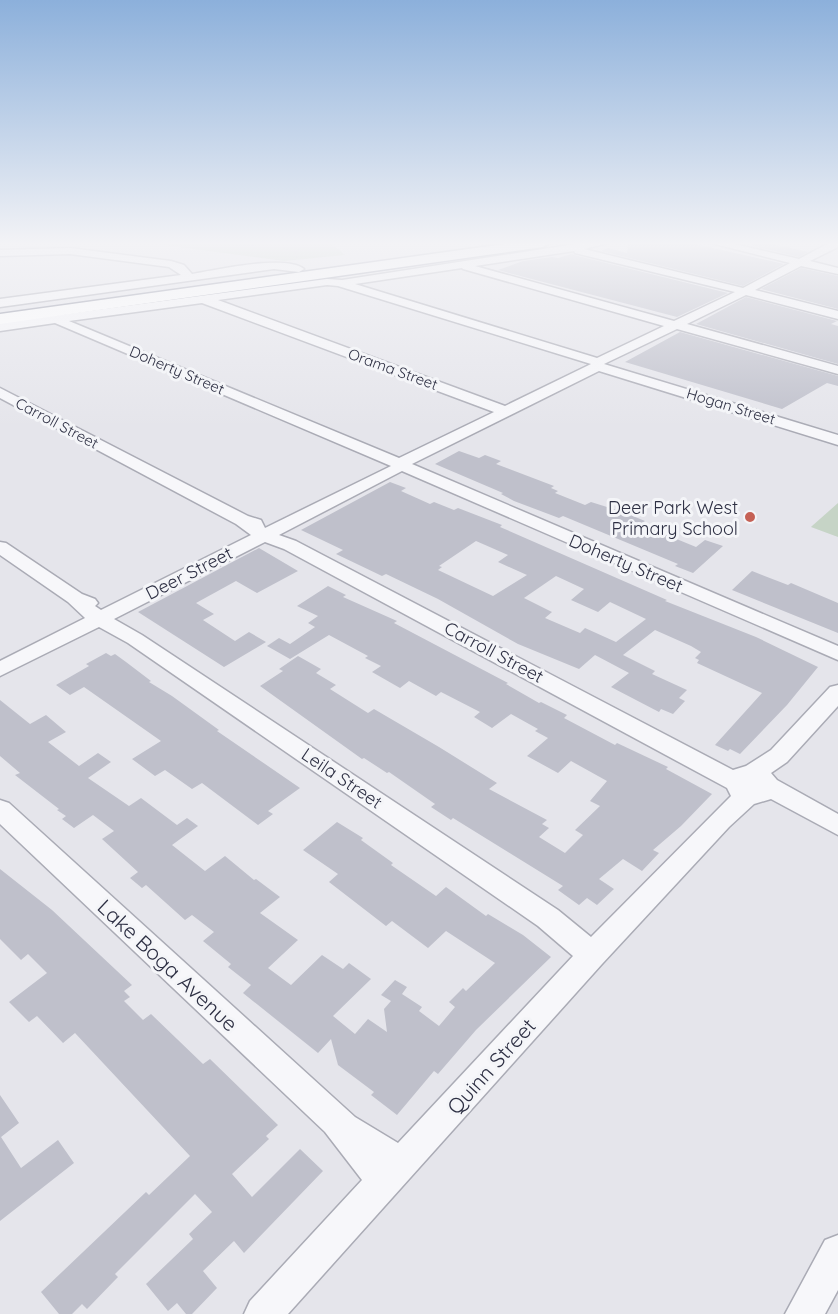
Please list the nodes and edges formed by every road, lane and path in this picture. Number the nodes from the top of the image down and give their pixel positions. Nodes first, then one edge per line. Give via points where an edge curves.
1 (46, 304) edge
2 (145, 304) edge
3 (167, 304) edge
4 (217, 304) edge
5 (426, 304) edge
6 (601, 304) edge
7 (715, 304) edge
8 (795, 304) edge
9 (0, 310) edge
10 (37, 314) junction
11 (838, 315) edge
12 (82, 317) junction
13 (0, 319) edge
14 (55, 320) junction
15 (676, 325) junction
16 (0, 327) edge
17 (599, 364) junction
18 (838, 370) edge
19 (0, 393) edge
20 (507, 410) junction
21 (838, 440) edge
22 (401, 467) junction
23 (267, 533) junction
24 (0, 547) edge
25 (103, 616) junction
26 (835, 653) edge
27 (0, 669) edge
28 (838, 692) edge
29 (752, 784) junction
30 (0, 809) edge
31 (838, 826) edge
32 (596, 950) junction
33 (393, 1174) junction
34 (838, 1253) edge
35 (264, 1314) edge
36 (804, 1314) edge

1 - 9 highway
2 - 12 highway
3 - 12 street
4 - 20 street, Orama Street
5 - 17 street, Hogan Street
6 - 15 street
7 - 15 street, Deer Street
8 - 11 street
10 - 12 highway
10 - 13 highway
10 - 14 street, Doherty Street
12 - 14 street, Doherty Street
12 - 22 street, Doherty Street
14 - 16 street
15 - 17 street, Deer Street
15 - 18 street
17 - 20 street, Deer Street
17 - 21 street, Hogan Street
19 - 23 street, Carroll Street
20 - 22 street, Deer Street
22 - 23 street, Deer Street
22 - 26 street, Doherty Street
23 - 25 street, Deer Street
23 - 29 street, Carroll Street via 698,760
24 - 25 street, Leila Street
25 - 27 street, Deer Street
25 - 32 street, Leila Street
28 - 29 street, Quinn Street
29 - 31 street, Carroll Street
29 - 32 street, Quinn Street
30 - 33 street, Lake Boga Avenue
32 - 33 street, Quinn Street
33 - 35 street, Quinn Street
34 - 36 street

